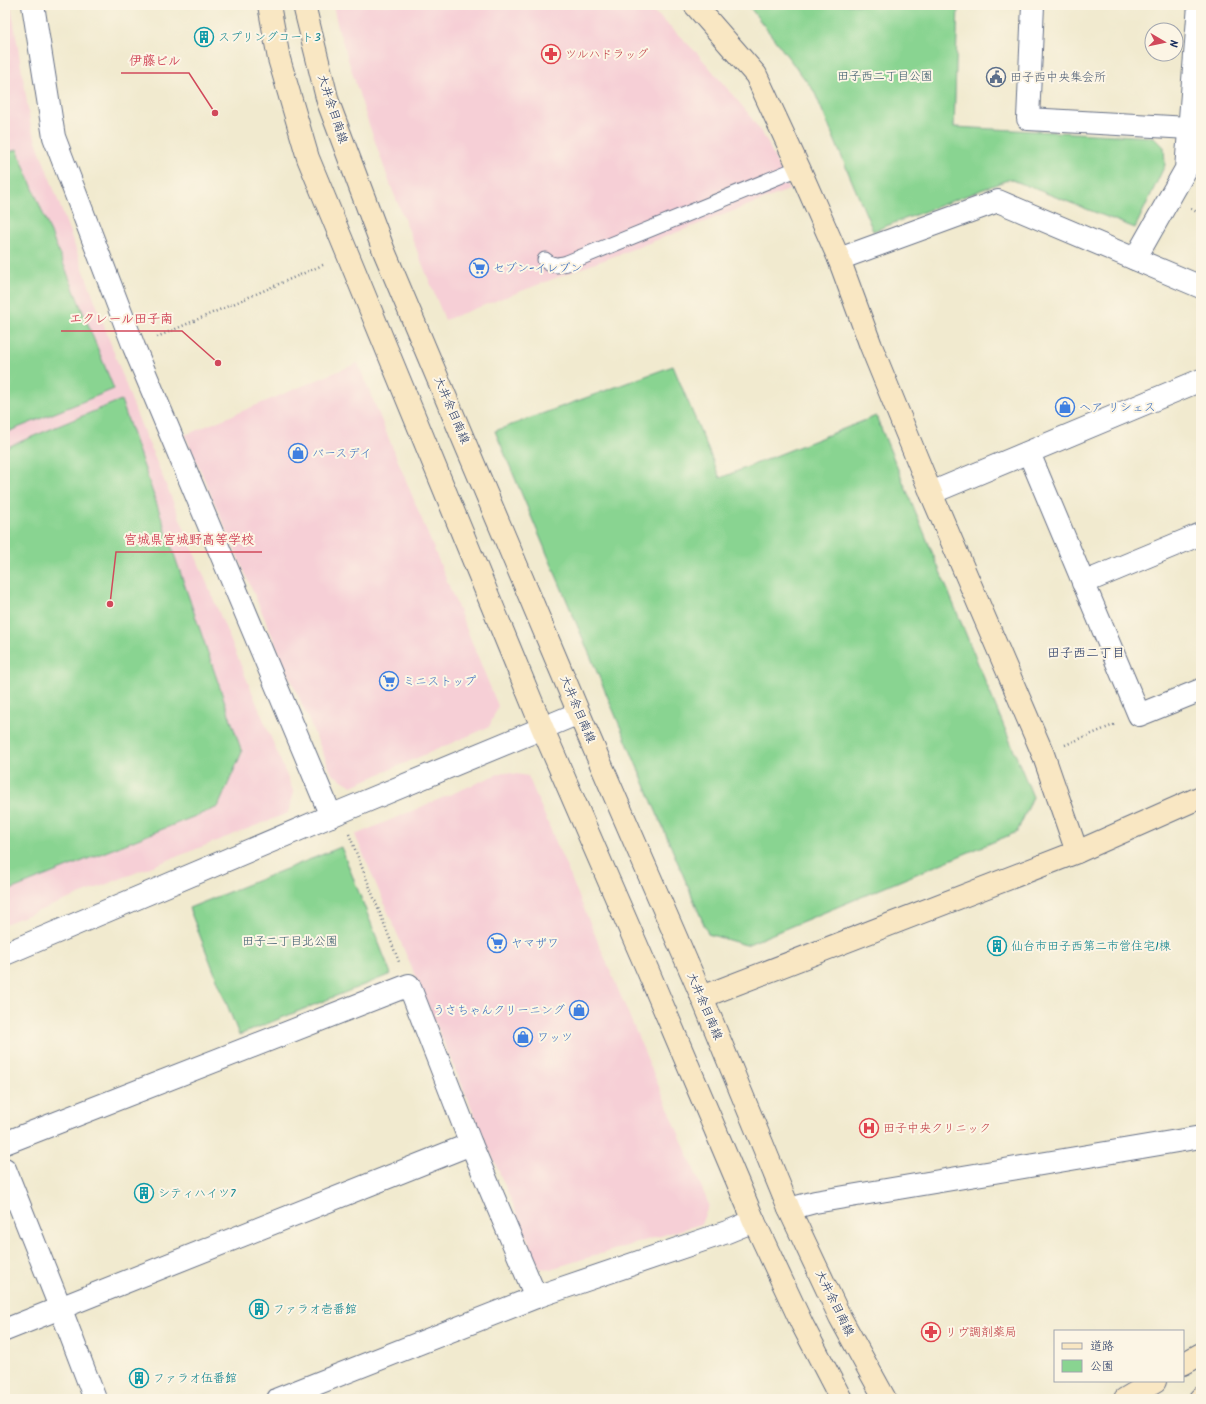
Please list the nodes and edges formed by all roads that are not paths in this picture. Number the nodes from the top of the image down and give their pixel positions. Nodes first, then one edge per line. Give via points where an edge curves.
1 (33, 5) edge
2 (269, 5) edge
3 (304, 5) edge
4 (695, 5) edge
5 (1033, 5) edge
6 (1199, 5) edge
7 (1189, 128) junction
8 (798, 168) junction
9 (839, 259) junction
10 (1135, 259) junction
11 (545, 260) dead end
12 (1201, 288) edge
13 (1201, 380) edge
14 (1028, 453) junction
15 (931, 493) junction
16 (1201, 534) edge
17 (1083, 583) junction
18 (1201, 690) edge
19 (579, 713) junction
20 (542, 727) junction
21 (1201, 797) edge
22 (335, 814) junction
23 (1077, 852) junction
24 (5, 954) edge
25 (702, 997) junction
26 (1201, 1137) edge
27 (5, 1143) edge
28 (471, 1144) junction
29 (5, 1170) edge
30 (789, 1209) junction
31 (754, 1221) junction
32 (536, 1297) junction
33 (60, 1307) junction
34 (5, 1330) edge
35 (1201, 1354) edge
36 (1184, 1363) edge
37 (1153, 1382) edge
38 (95, 1399) edge
39 (278, 1399) edge
40 (841, 1399) edge
41 (885, 1399) edge
42 (1125, 1399) edge

1 - 22 street via 54,137 134,346
2 - 20 street via 279,59 308,158
3 - 19 street, 大井余目南線 via 328,102 381,244
4 - 8 street via 756,75
5 - 7 street via 1028,119
6 - 7 street
7 - 10 street via 1186,169
8 - 9 street
8 - 11 lane via 567,263 553,265
9 - 10 street via 998,201
9 - 15 street via 871,346
10 - 12 street
13 - 14 street
14 - 15 street
14 - 17 street
15 - 23 street via 1043,754
16 - 17 street
17 - 18 street via 1139,715
19 - 20 street
19 - 25 street, 大井余目南線
20 - 22 street
20 - 31 street
21 - 23 street
22 - 24 street
23 - 25 street
25 - 30 street, 大井余目南線
26 - 30 street via 815,1202
27 - 28 street via 409,985
28 - 32 street
28 - 33 street
29 - 33 street
30 - 41 street, 大井余目南線 via 840,1317
31 - 32 street
31 - 40 street via 802,1324
32 - 39 street
33 - 34 street
33 - 38 street
35 - 36 street
37 - 42 street

